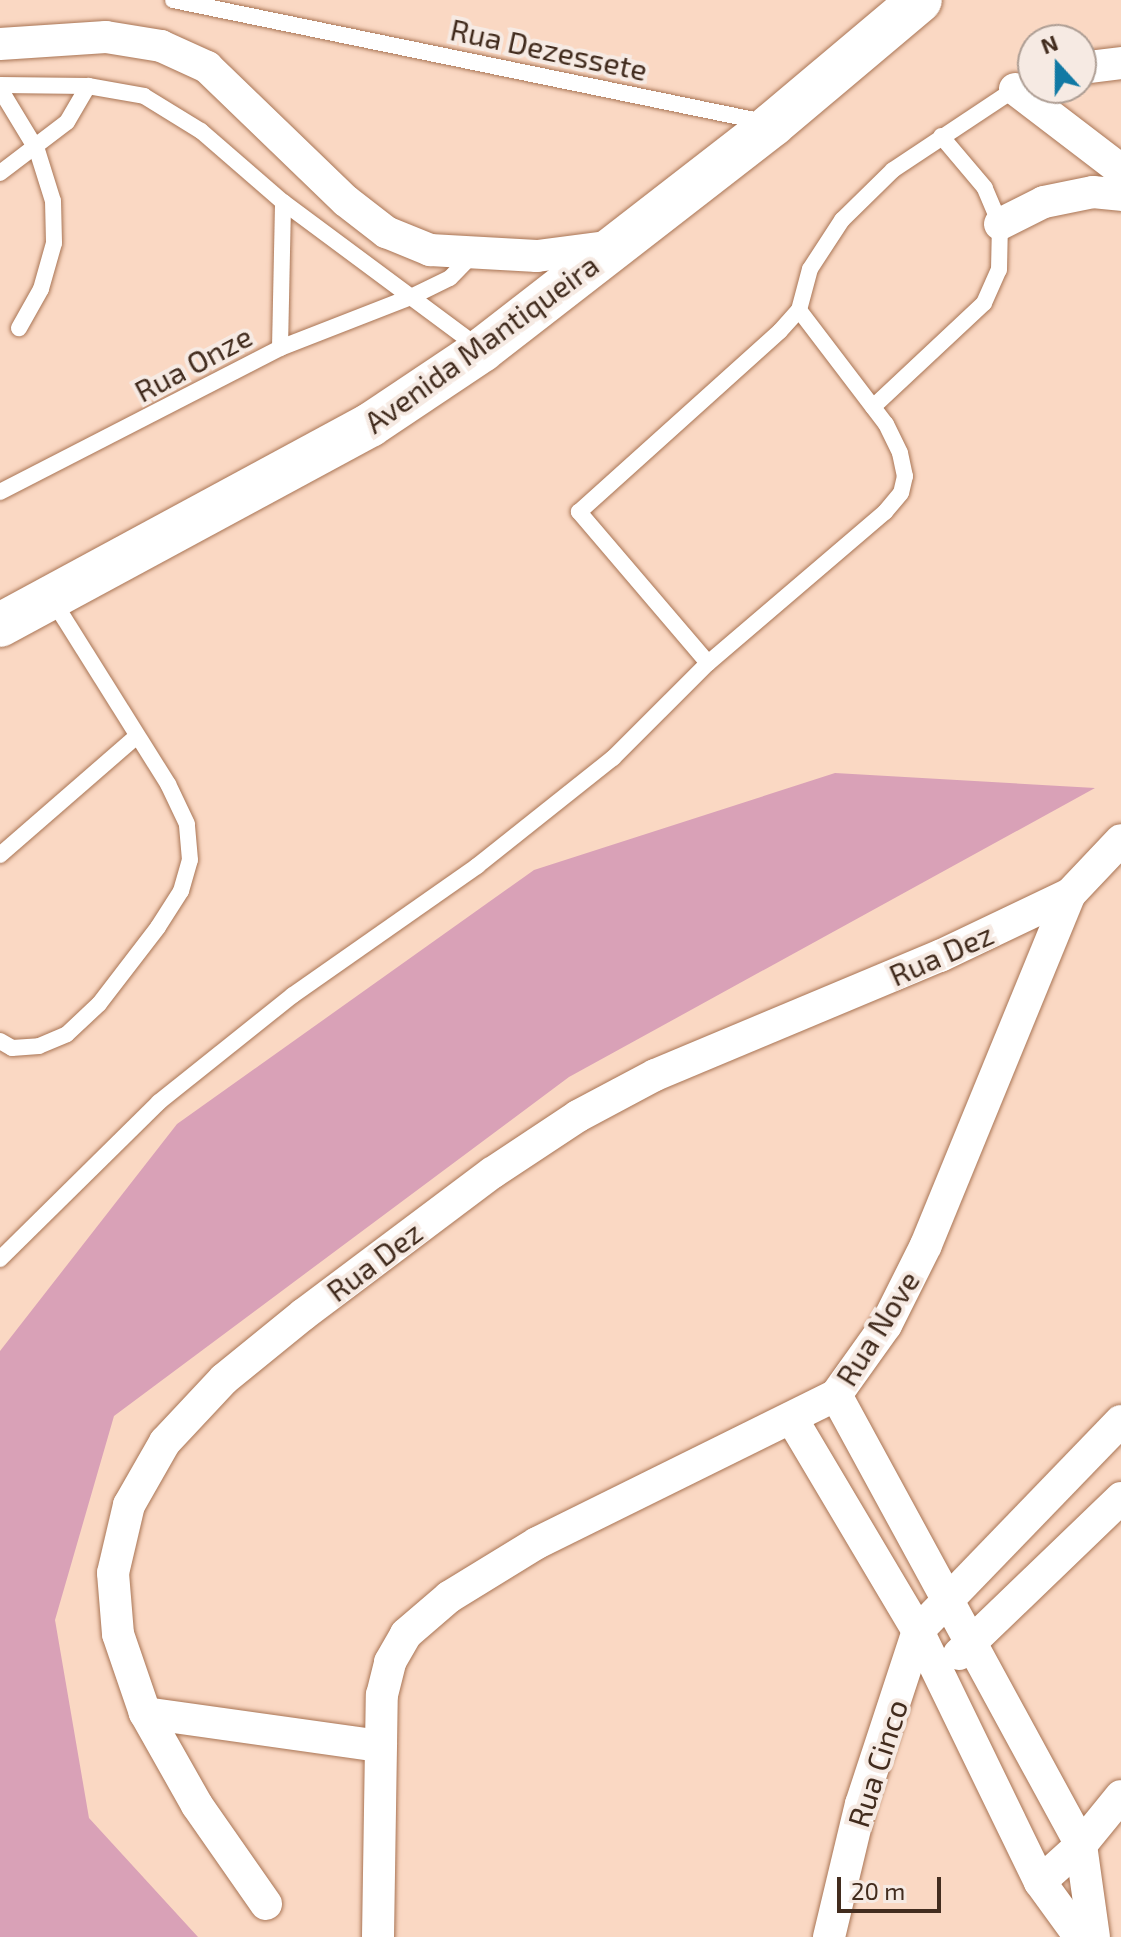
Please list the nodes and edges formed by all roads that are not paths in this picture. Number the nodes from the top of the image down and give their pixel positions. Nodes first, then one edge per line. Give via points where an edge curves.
1 (173, 0) edge
2 (920, 0) edge
3 (0, 44) edge
4 (1121, 63) edge
5 (1097, 66) edge
6 (88, 86) junction
7 (0, 87) edge
8 (1017, 90) edge
9 (1045, 104) edge
10 (773, 124) junction
11 (941, 136) junction
12 (37, 150) junction
13 (1121, 170) edge
14 (0, 173) edge
15 (1121, 195) edge
16 (283, 202) junction
17 (1000, 224) junction
18 (615, 246) junction
19 (474, 253) junction
20 (411, 297) junction
21 (799, 310) junction
22 (19, 328) dead end
23 (280, 348) junction
24 (482, 350) junction
25 (873, 407) junction
26 (0, 492) edge
27 (51, 597) junction
28 (0, 625) edge
29 (708, 663) junction
30 (137, 736) junction
31 (1121, 840) edge
32 (0, 855) edge
33 (1070, 894) junction
34 (0, 1041) edge
35 (0, 1259) edge
36 (836, 1395) junction
37 (792, 1419) junction
38 (1121, 1421) edge
39 (1121, 1498) edge
40 (950, 1597) junction
41 (918, 1631) junction
42 (974, 1640) junction
43 (940, 1672) junction
44 (904, 1682) junction
45 (145, 1713) junction
46 (381, 1746) junction
47 (1121, 1796) edge
48 (1081, 1845) junction
49 (1040, 1882) junction
50 (266, 1904) dead end
51 (378, 1937) edge
52 (829, 1937) edge
53 (1080, 1937) edge
54 (1094, 1937) edge

1 - 10 lane, Rua Dezessete
2 - 10 street, Avenida Mantiqueira
3 - 19 street via 106,37 161,46 184,56 207,67 346,201 386,232 430,250
4 - 5 street
6 - 7 lane
6 - 12 lane via 67,122
6 - 16 lane via 144,96 201,131
7 - 12 lane
8 - 11 lane
9 - 13 street
10 - 18 street, Avenida Mantiqueira
11 - 17 lane via 985,188
11 - 21 lane via 893,170 842,220 810,269
12 - 14 lane
12 - 22 lane via 53,201 54,243 41,289
15 - 17 street via 1093,192 1044,202
16 - 20 lane
16 - 23 lane, Rua Onze
17 - 25 lane via 999,270 984,303
18 - 19 street via 537,256
18 - 24 street, Avenida Mantiqueira
19 - 20 lane via 450,278
20 - 23 lane
20 - 24 lane
21 - 25 lane
21 - 29 lane via 579,512
23 - 26 lane, Rua Onze
24 - 27 street, Avenida Mantiqueira via 370,425
25 - 29 lane via 900,453 901,493
27 - 28 street, Avenida Mantiqueira
27 - 30 lane
29 - 35 lane via 613,758 477,866 293,995 159,1102
30 - 32 lane
30 - 34 lane via 187,824 190,860 181,891 108,993 67,1034 39,1046 12,1048
31 - 33 street
33 - 36 street, Rua Nove via 926,1245 886,1325
33 - 45 street, Rua Dez via 940,956 655,1075 578,1116 492,1173 224,1379 165,1442 129,1505 116,1559 118,1634
36 - 37 street, Rua Nove
36 - 40 street
37 - 41 street
37 - 46 street, Rua Nove via 537,1543 449,1597 406,1634 390,1662 382,1695
38 - 40 street
39 - 42 street
40 - 41 street
40 - 42 street
41 - 43 street
41 - 44 street, Rua Cinco
42 - 43 street
42 - 48 street
43 - 44 street, Rua Cinco
43 - 49 street
44 - 52 street, Rua Cinco via 861,1804
45 - 46 street
45 - 50 street, Rua Dez via 197,1805
46 - 51 street
47 - 48 street
48 - 49 street
48 - 54 street
49 - 53 street

